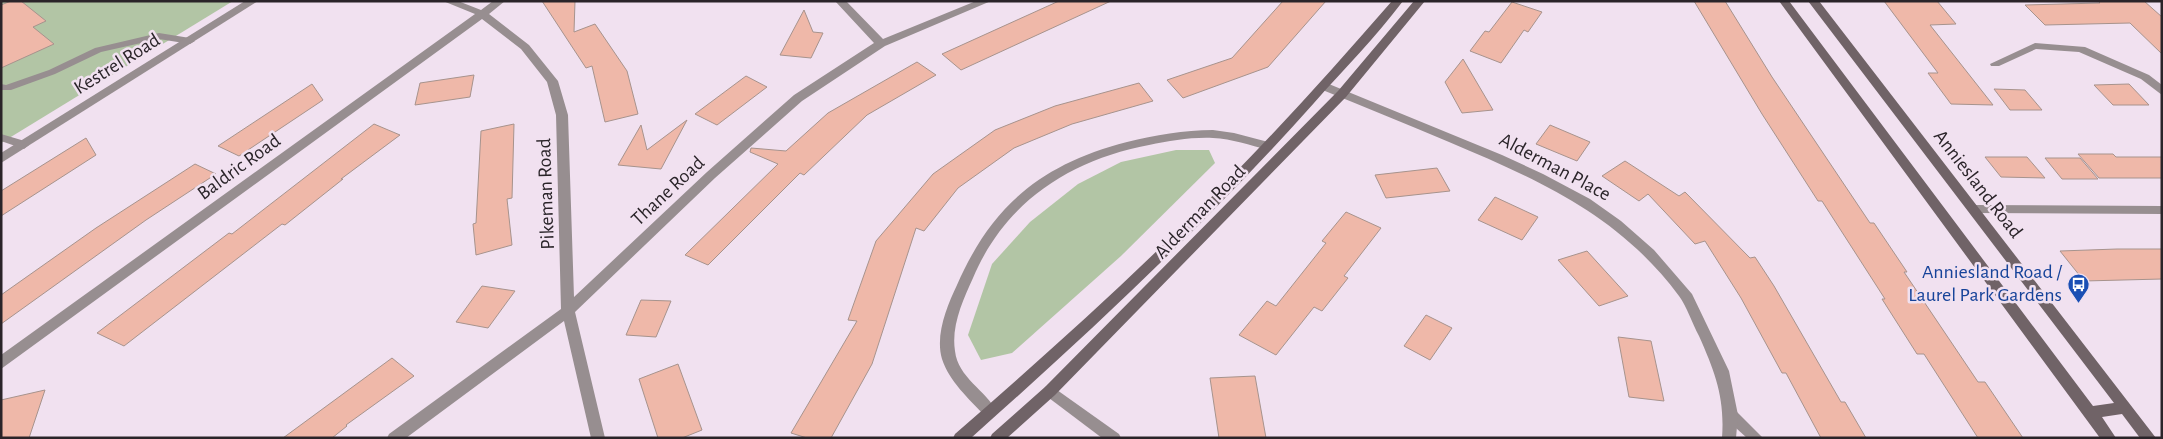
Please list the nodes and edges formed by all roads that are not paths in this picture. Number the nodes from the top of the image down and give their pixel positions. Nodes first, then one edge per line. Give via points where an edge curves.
1 (253, 1) edge
2 (448, 1) edge
3 (500, 1) edge
4 (840, 1) edge
5 (986, 1) edge
6 (1398, 1) edge
7 (1420, 1) edge
8 (1784, 1) edge
9 (1813, 1) edge
10 (483, 14) junction
11 (190, 41) junction
12 (881, 44) junction
13 (1995, 64) dead end
14 (1324, 86) junction
15 (1, 87) edge
16 (2162, 91) edge
17 (1342, 94) junction
18 (1, 137) edge
19 (24, 145) junction
20 (1268, 146) junction
21 (1, 159) edge
22 (1973, 209) junction
23 (2162, 210) edge
24 (568, 311) junction
25 (1, 363) edge
26 (1050, 392) junction
27 (2126, 408) junction
28 (990, 412) junction
29 (2090, 412) junction
30 (1731, 415) junction
31 (394, 438) edge
32 (598, 438) edge
33 (960, 438) edge
34 (997, 438) edge
35 (1114, 438) edge
36 (1729, 438) edge
37 (1756, 438) edge
38 (2109, 438) edge
39 (2149, 438) edge

1 - 11 street, Kestrel Road
2 - 10 street, Pikeman Road
3 - 10 street, Baldric Road
4 - 12 street
5 - 12 street, Thane Road
6 - 14 street, Alderman Road
7 - 17 street, Alderman Road
8 - 29 street
9 - 22 street, Anniesland Road
10 - 24 street, Pikeman Road via 525,47 552,81 562,115
10 - 25 street, Baldric Road
11 - 15 lane via 159,36 98,50 52,72 7,88
11 - 19 street, Kestrel Road
12 - 24 street, Thane Road via 798,98 711,175
13 - 16 street via 2035,46 2081,49 2145,76
14 - 17 street, Alderman Place
14 - 20 street, Alderman Road
17 - 26 street, Alderman Road
17 - 30 street, Alderman Place via 1539,177 1586,202 1617,224 1649,253 1685,294 1722,371
18 - 19 lane
19 - 21 street, Kestrel Road
20 - 28 street, Alderman Road via 1167,247
20 - 28 street, Alderman Road via 1214,134 1168,138 1116,149 1084,159 1056,174 1013,208 994,230 970,268 955,305 949,335 948,355 954,369
22 - 23 street
22 - 27 street, Anniesland Road
24 - 31 street, Thane Road
24 - 32 street, Pikeman Road
26 - 34 street, Alderman Road
26 - 35 street
27 - 29 street
27 - 39 street, Anniesland Road
28 - 33 street, Alderman Road
29 - 38 street
30 - 36 street, Alderman Place
30 - 37 lane

